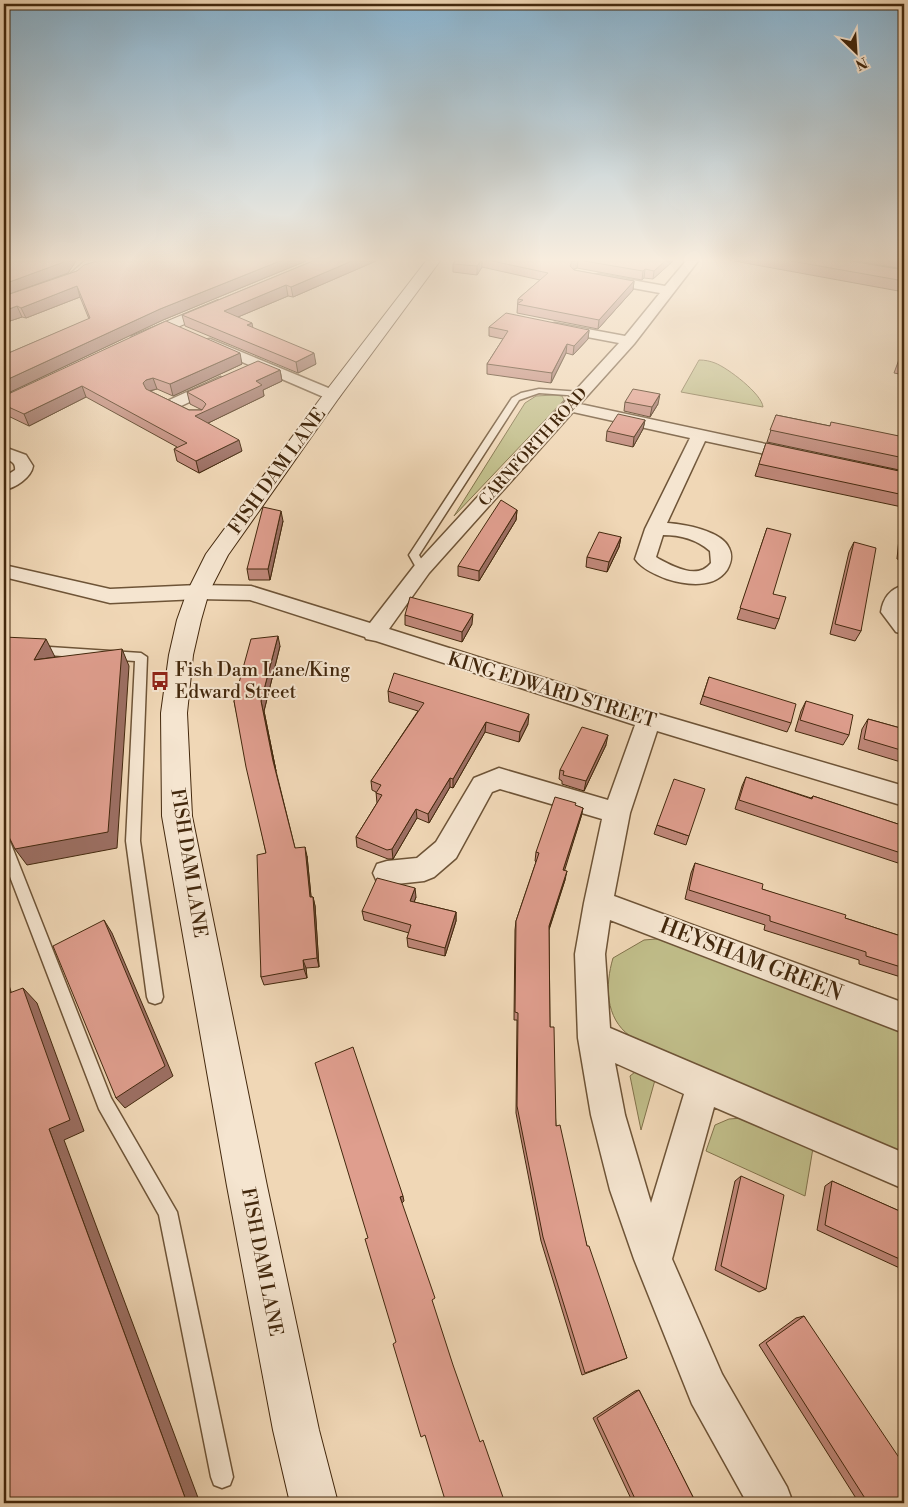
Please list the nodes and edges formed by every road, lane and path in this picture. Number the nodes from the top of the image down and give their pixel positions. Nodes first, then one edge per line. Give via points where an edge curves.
1 (155, 331) edge
2 (185, 331) edge
3 (380, 331) edge
4 (579, 331) edge
5 (637, 331) edge
6 (629, 341) junction
7 (124, 346) edge
8 (260, 364) junction
9 (332, 395) junction
10 (156, 396) edge
11 (576, 400) junction
12 (172, 404) junction
13 (190, 413) edge
14 (699, 436) junction
15 (4, 452) edge
16 (814, 459) edge
17 (4, 485) edge
18 (655, 529) dead end
19 (422, 569) junction
20 (4, 571) edge
21 (198, 592) junction
22 (904, 592) edge
23 (904, 627) edge
24 (374, 634) junction
25 (4, 648) edge
26 (649, 720) junction
27 (904, 796) edge
28 (617, 812) junction
29 (4, 844) edge
30 (387, 873) dead end
31 (598, 903) junction
32 (155, 997) dead end
33 (904, 1018) edge
34 (594, 1038) junction
35 (704, 1084) junction
36 (904, 1171) edge
37 (653, 1259) junction
38 (222, 1477) dead end
39 (314, 1503) edge
40 (771, 1503) edge

1 - 7 street
2 - 8 street
3 - 9 street, FISH DAM LANE
4 - 6 street
5 - 6 street, CARNFORTH ROAD
6 - 11 street, CARNFORTH ROAD
8 - 9 street
8 - 12 street
9 - 21 street, FISH DAM LANE via 217,554
10 - 12 street
11 - 14 street
11 - 19 street, CARNFORTH ROAD
11 - 19 lane via 540,391 524,393 516,398 414,555
12 - 13 street
14 - 16 street
14 - 18 street
15 - 17 street via 20,459 24,466 23,472
19 - 24 street, CARNFORTH ROAD
20 - 21 street, KING EDWARD STREET via 110,596
21 - 24 street, KING EDWARD STREET via 251,593
21 - 39 street, FISH DAM LANE via 181,655 174,713 177,816 249,1196
22 - 23 street via 893,601 892,612
24 - 26 street, KING EDWARD STREET
25 - 32 lane via 141,657 132,841
26 - 27 street, KING EDWARD STREET
26 - 28 street
28 - 30 street via 499,778 483,785 446,850 424,868
28 - 31 street
29 - 38 lane via 105,1104 168,1212
31 - 33 street, HEYSHAM GREEN
31 - 34 street via 590,954
34 - 35 street
34 - 37 street via 608,1116 628,1190
35 - 36 street
35 - 37 street
37 - 40 street via 708,1389

